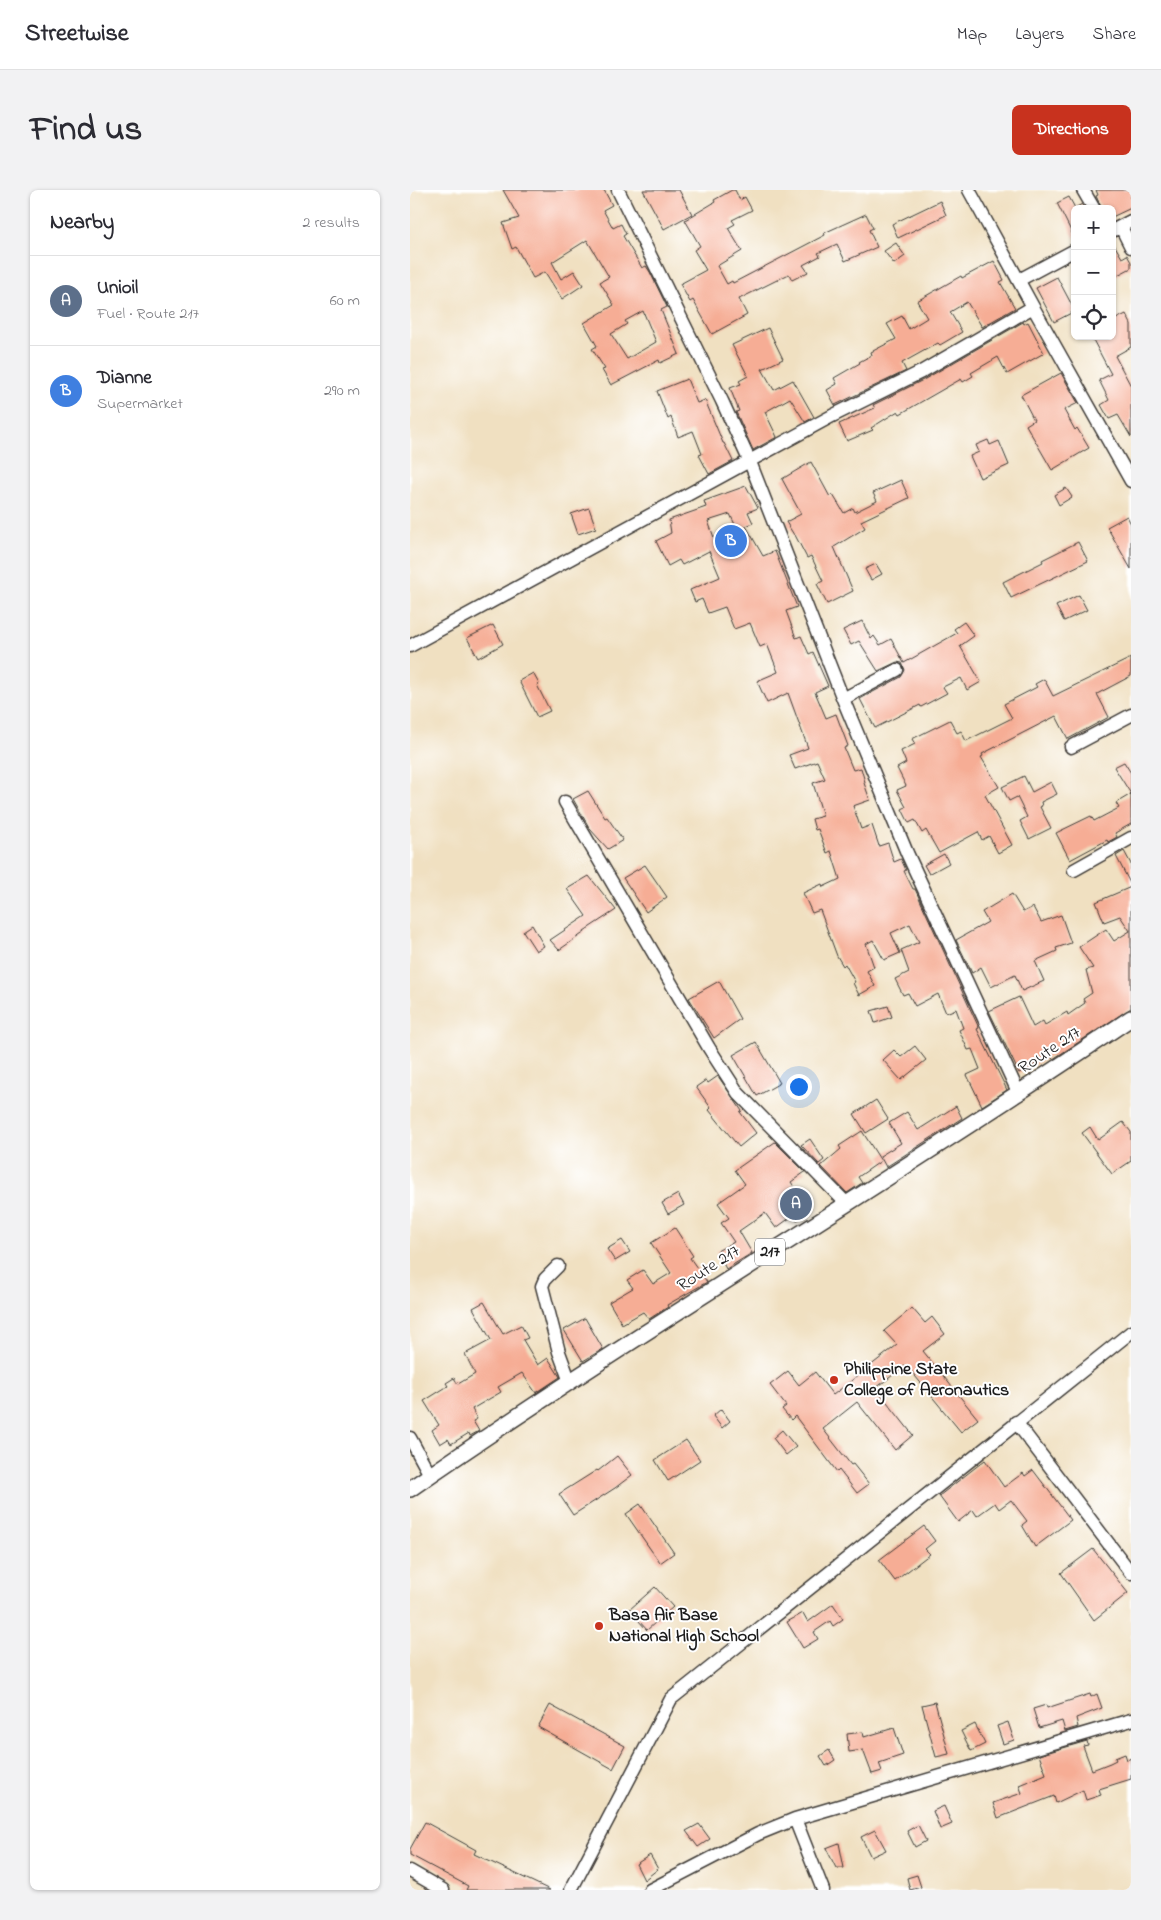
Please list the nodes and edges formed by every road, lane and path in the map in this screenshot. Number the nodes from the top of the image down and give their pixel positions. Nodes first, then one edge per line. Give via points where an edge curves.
1 (618, 190) edge
2 (969, 190) edge
3 (1083, 190) edge
4 (1092, 205) edge
5 (1121, 226) edge
6 (1131, 247) edge
7 (1071, 252) edge
8 (1019, 280) junction
9 (1033, 307) junction
10 (750, 462) junction
11 (1131, 480) edge
12 (410, 646) edge
13 (898, 670) dead end
14 (843, 699) junction
15 (1131, 715) edge
16 (1071, 747) dead end
17 (564, 802) dead end
18 (1131, 838) edge
19 (1074, 870) dead end
20 (1131, 1018) edge
21 (1019, 1094) junction
22 (846, 1203) junction
23 (558, 1266) dead end
24 (1131, 1332) edge
25 (570, 1382) junction
26 (1016, 1422) junction
27 (410, 1438) edge
28 (430, 1475) junction
29 (410, 1489) edge
30 (1131, 1573) edge
31 (1131, 1720) edge
32 (795, 1819) junction
33 (410, 1872) edge
34 (443, 1890) edge
35 (571, 1890) edge
36 (650, 1890) edge
37 (823, 1890) edge

1 - 10 street
2 - 8 street
3 - 4 street
5 - 6 street
7 - 8 street
8 - 9 street
9 - 10 street via 921,372 832,416
9 - 11 street
10 - 12 street
10 - 14 street
13 - 14 street
14 - 21 street via 907,853
15 - 16 street
17 - 22 street via 738,1094
18 - 19 street
20 - 21 main road, Route 217 / 217
21 - 22 main road, Route 217 / 217
22 - 25 main road, Route 217 / 217
23 - 25 street via 542,1286
24 - 26 street
25 - 28 main road, Route 217 / 217
26 - 30 street
26 - 35 street via 671,1699
27 - 28 street
28 - 29 main road, Route 217 / 217
31 - 32 street
32 - 36 street via 758,1834
32 - 37 street
33 - 34 street

